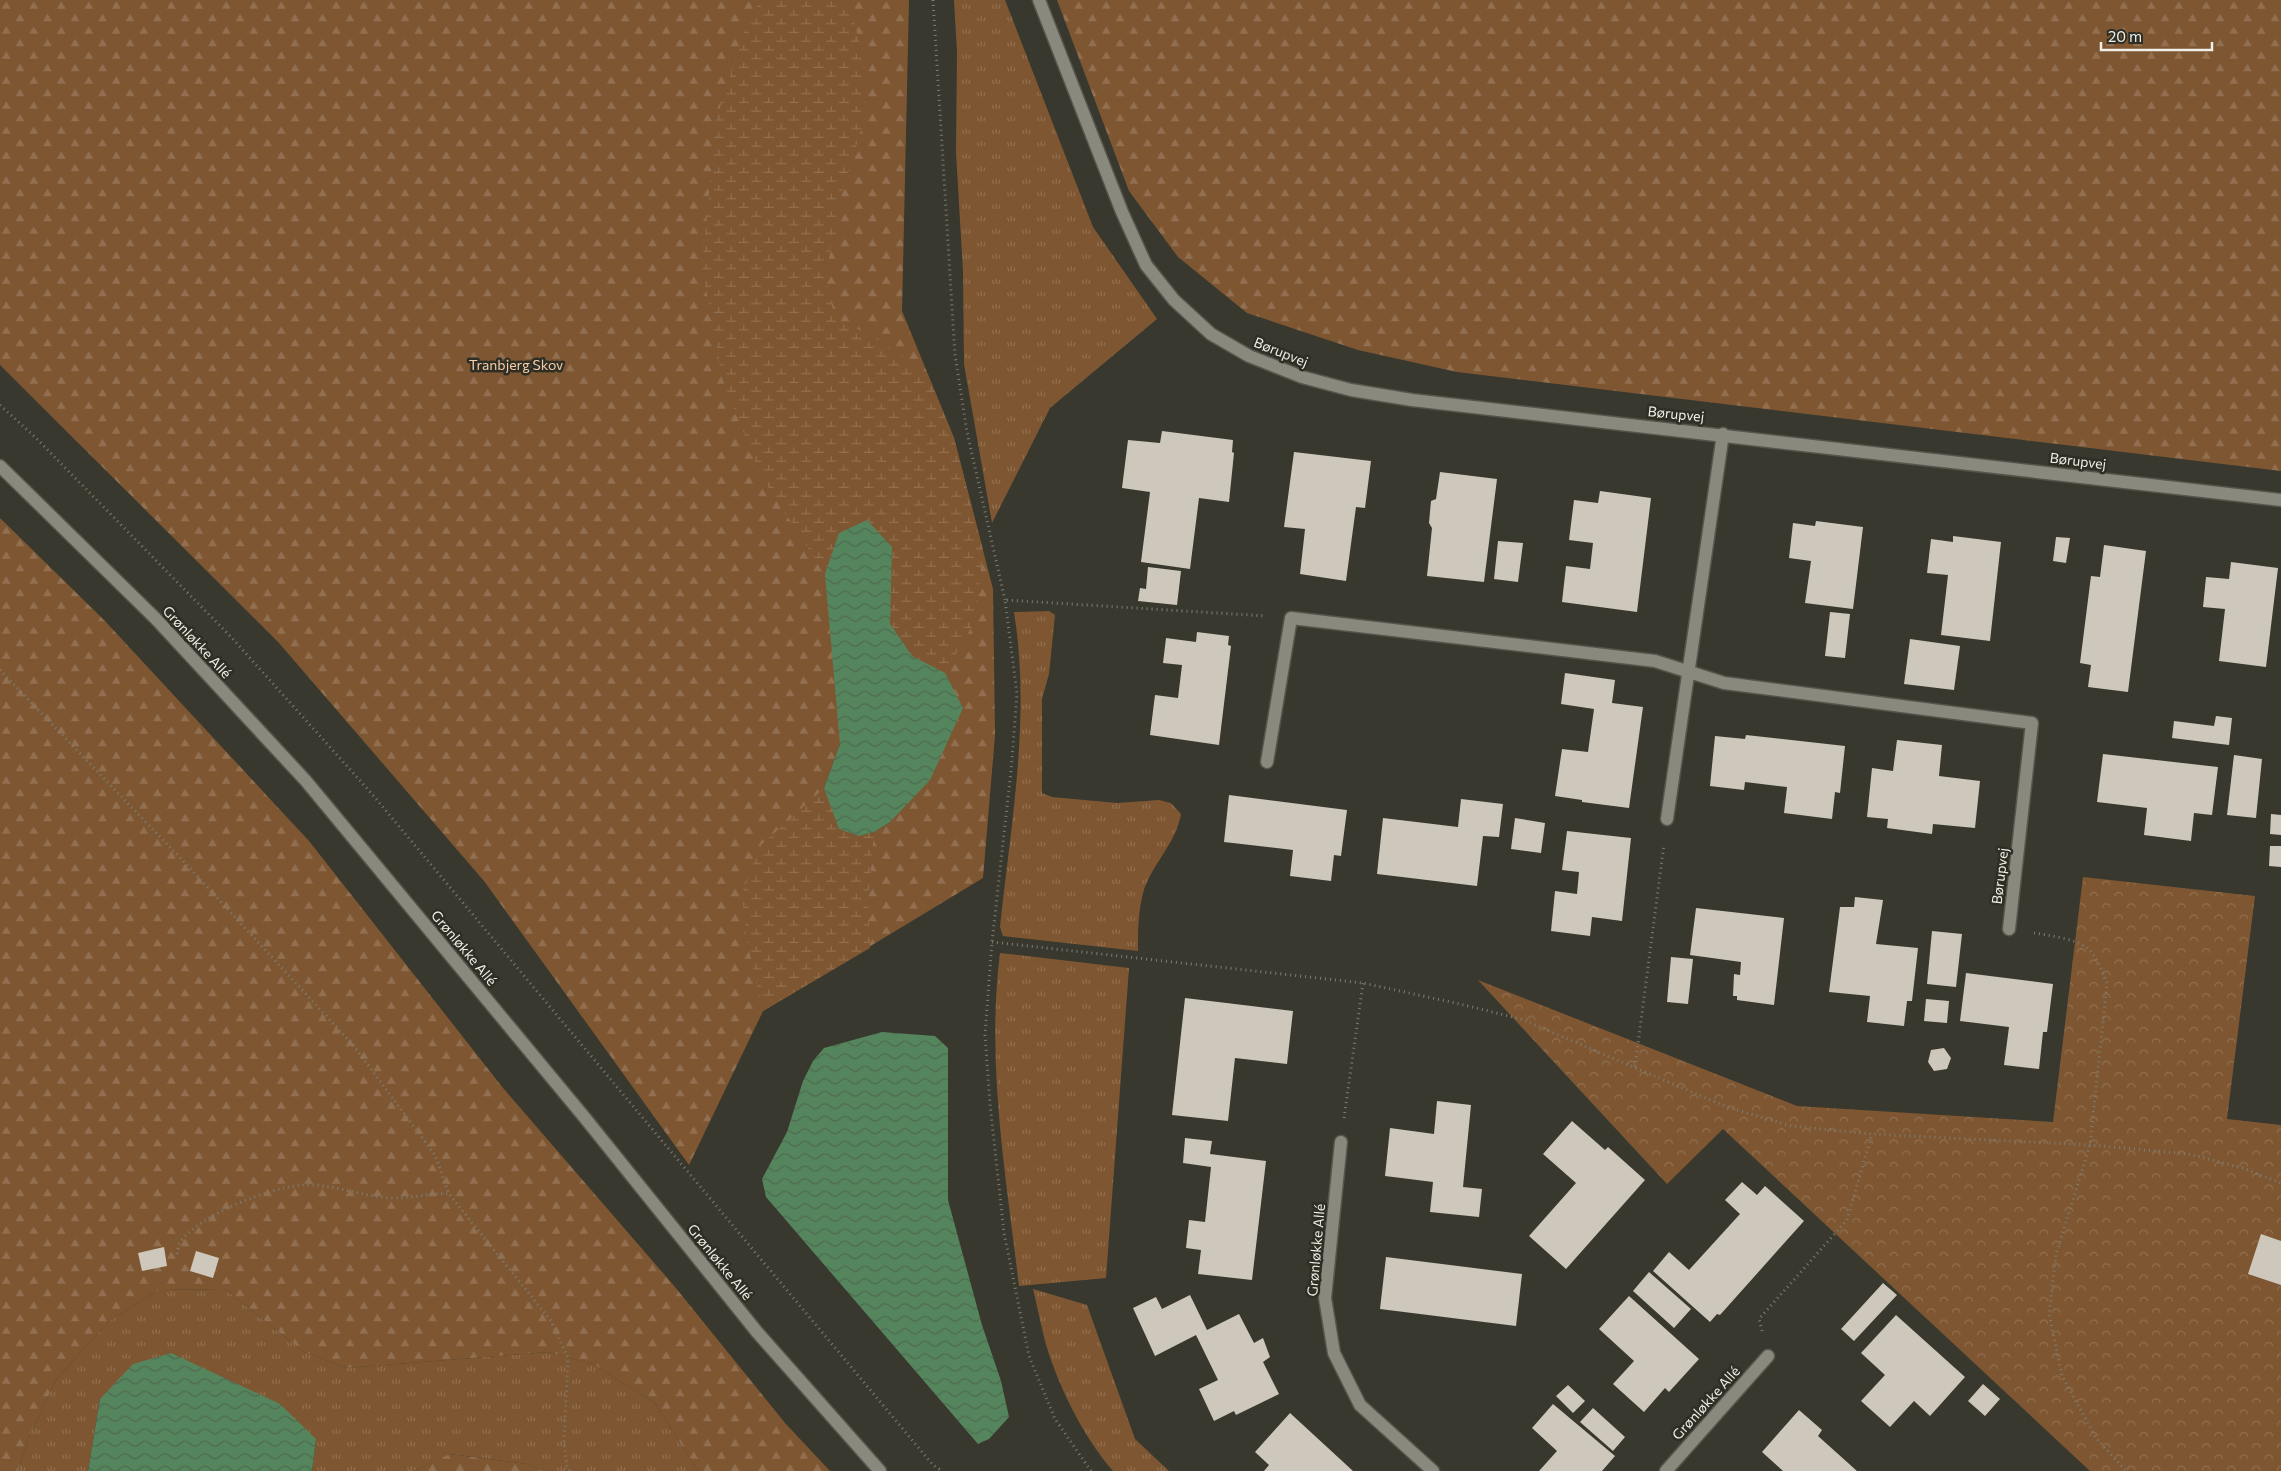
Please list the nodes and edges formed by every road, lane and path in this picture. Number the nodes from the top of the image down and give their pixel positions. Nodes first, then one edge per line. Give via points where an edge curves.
1 (933, 0) edge
2 (1039, 0) edge
3 (0, 405) edge
4 (1722, 434) junction
5 (0, 466) edge
6 (2281, 500) edge
7 (1005, 600) junction
8 (1291, 618) junction
9 (0, 670) edge
10 (1690, 672) junction
11 (1267, 762) dead end
12 (1667, 819) joint
13 (2009, 929) joint
14 (992, 942) junction
15 (1363, 982) junction
16 (1635, 1066) junction
17 (1872, 1134) junction
18 (1341, 1142) joint
19 (2090, 1145) junction
20 (2281, 1183) edge
21 (450, 1194) junction
22 (177, 1254) dead end
23 (1768, 1356) joint
24 (570, 1471) edge
25 (880, 1471) edge
26 (942, 1471) edge
27 (1091, 1471) edge
28 (1433, 1471) edge
29 (1666, 1471) edge
30 (2126, 1471) edge

1 - 7 path via 955,355 967,432
2 - 4 street, Børupvej via 1146,265 1174,300 1211,334 1249,356 1302,377 1351,390 1412,400
3 - 26 path via 232,638 366,787 933,1465
4 - 6 street, Børupvej
4 - 10 street
5 - 25 street, Grønløkke Allé via 156,619 306,781 757,1332
7 - 8 path
7 - 14 path via 1017,694
8 - 10 street, Børupvej via 1655,661
8 - 11 street
9 - 21 path via 353,1045 434,1156
10 - 12 street
10 - 13 street, Børupvej via 1724,683 2032,723
12 - 16 path
13 - 19 path via 2056,936 2087,948 2107,983
14 - 15 path
14 - 27 path via 985,1035 1004,1233 1029,1356 1055,1419
15 - 16 path via 1521,1019
15 - 18 path
16 - 17 path via 1727,1107 1792,1126
17 - 19 path
17 - 23 path via 1847,1220 1759,1319
18 - 28 street, Grønløkke Allé via 1326,1298 1334,1353 1360,1405
19 - 20 path via 2189,1154 2243,1168
19 - 30 path via 2056,1254 2049,1314 2062,1376 2096,1438
21 - 22 path via 392,1198 302,1185 272,1190 209,1216 179,1243
21 - 24 path via 551,1321 568,1358 564,1441
23 - 29 street, Grønløkke Allé

